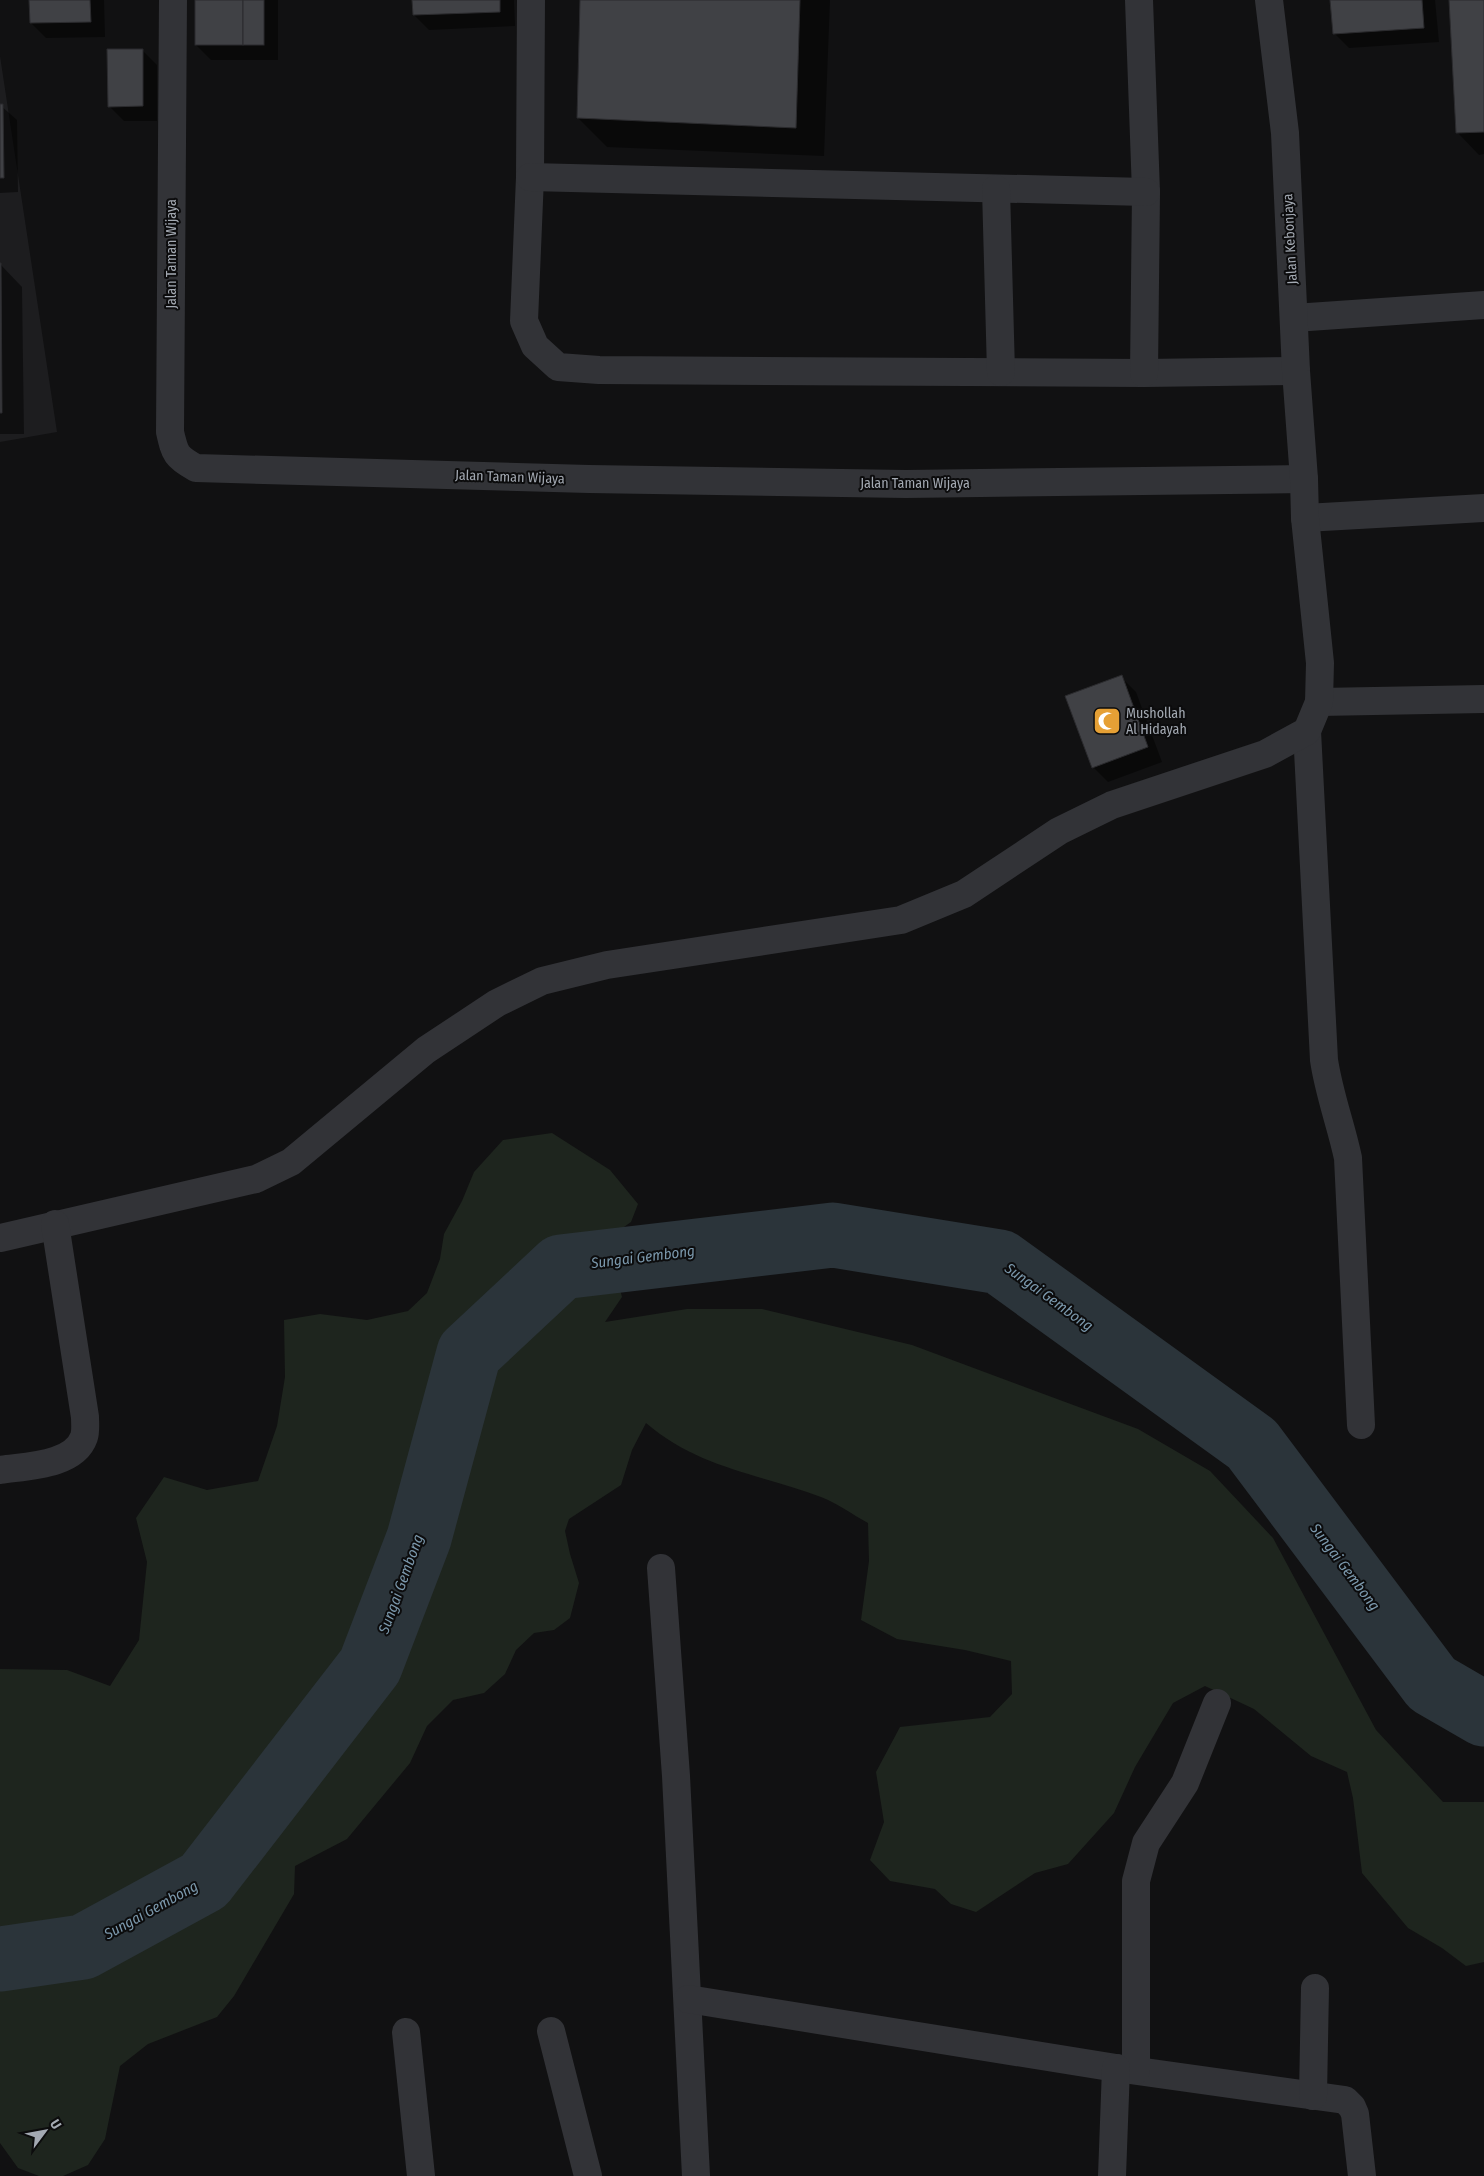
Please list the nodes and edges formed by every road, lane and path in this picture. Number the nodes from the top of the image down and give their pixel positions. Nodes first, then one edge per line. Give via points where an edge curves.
1 (173, 0) edge
2 (530, 0) edge
3 (1139, 0) edge
4 (1268, 0) edge
5 (530, 177) junction
6 (996, 189) junction
7 (1146, 192) junction
8 (1484, 306) edge
9 (1294, 318) junction
10 (1001, 372) junction
11 (1296, 372) junction
12 (1144, 373) junction
13 (1304, 479) junction
14 (1484, 508) edge
15 (1305, 518) junction
16 (1484, 699) edge
17 (1319, 702) junction
18 (1307, 731) junction
19 (55, 1224) junction
20 (0, 1238) edge
21 (1360, 1425) dead end
22 (0, 1470) edge
23 (661, 1568) dead end
24 (1217, 1703) dead end
25 (1315, 1988) dead end
26 (688, 1999) junction
27 (551, 2031) dead end
28 (406, 2032) dead end
29 (1126, 2069) junction
30 (1313, 2096) junction
31 (421, 2176) edge
32 (588, 2176) edge
33 (696, 2176) edge
34 (1112, 2176) edge
35 (1362, 2176) edge

1 - 13 street, Jalan Taman Wijaya via 170,432 180,460 196,468 906,484
2 - 5 street
3 - 7 street
4 - 9 street, Jalan Kebonjaya via 1285,133
5 - 6 street
5 - 10 street via 524,321 535,346 558,367
6 - 7 street
6 - 10 street
7 - 12 street
8 - 9 street
9 - 11 street, Jalan Kebonjaya
10 - 12 street
11 - 12 street
11 - 13 street, Jalan Kebonjaya
13 - 15 street, Jalan Kebonjaya
14 - 15 street
15 - 17 street, Jalan Kebonjaya via 1320,663
16 - 17 street
17 - 18 street
18 - 19 street via 1265,754 1112,805 1059,831 964,894 901,920 607,965 542,981 497,1003 426,1050 291,1162 256,1179
18 - 21 street via 1324,1060 1328,1088 1342,1127 1348,1158
19 - 20 street
19 - 22 street via 85,1417 84,1437 74,1451 56,1462
23 - 26 street
24 - 29 street via 1185,1783 1146,1843 1136,1881
25 - 30 street
26 - 29 street
26 - 33 street
27 - 32 street
28 - 31 street
29 - 30 street
29 - 34 street
30 - 35 street via 1345,2100 1352,2107

